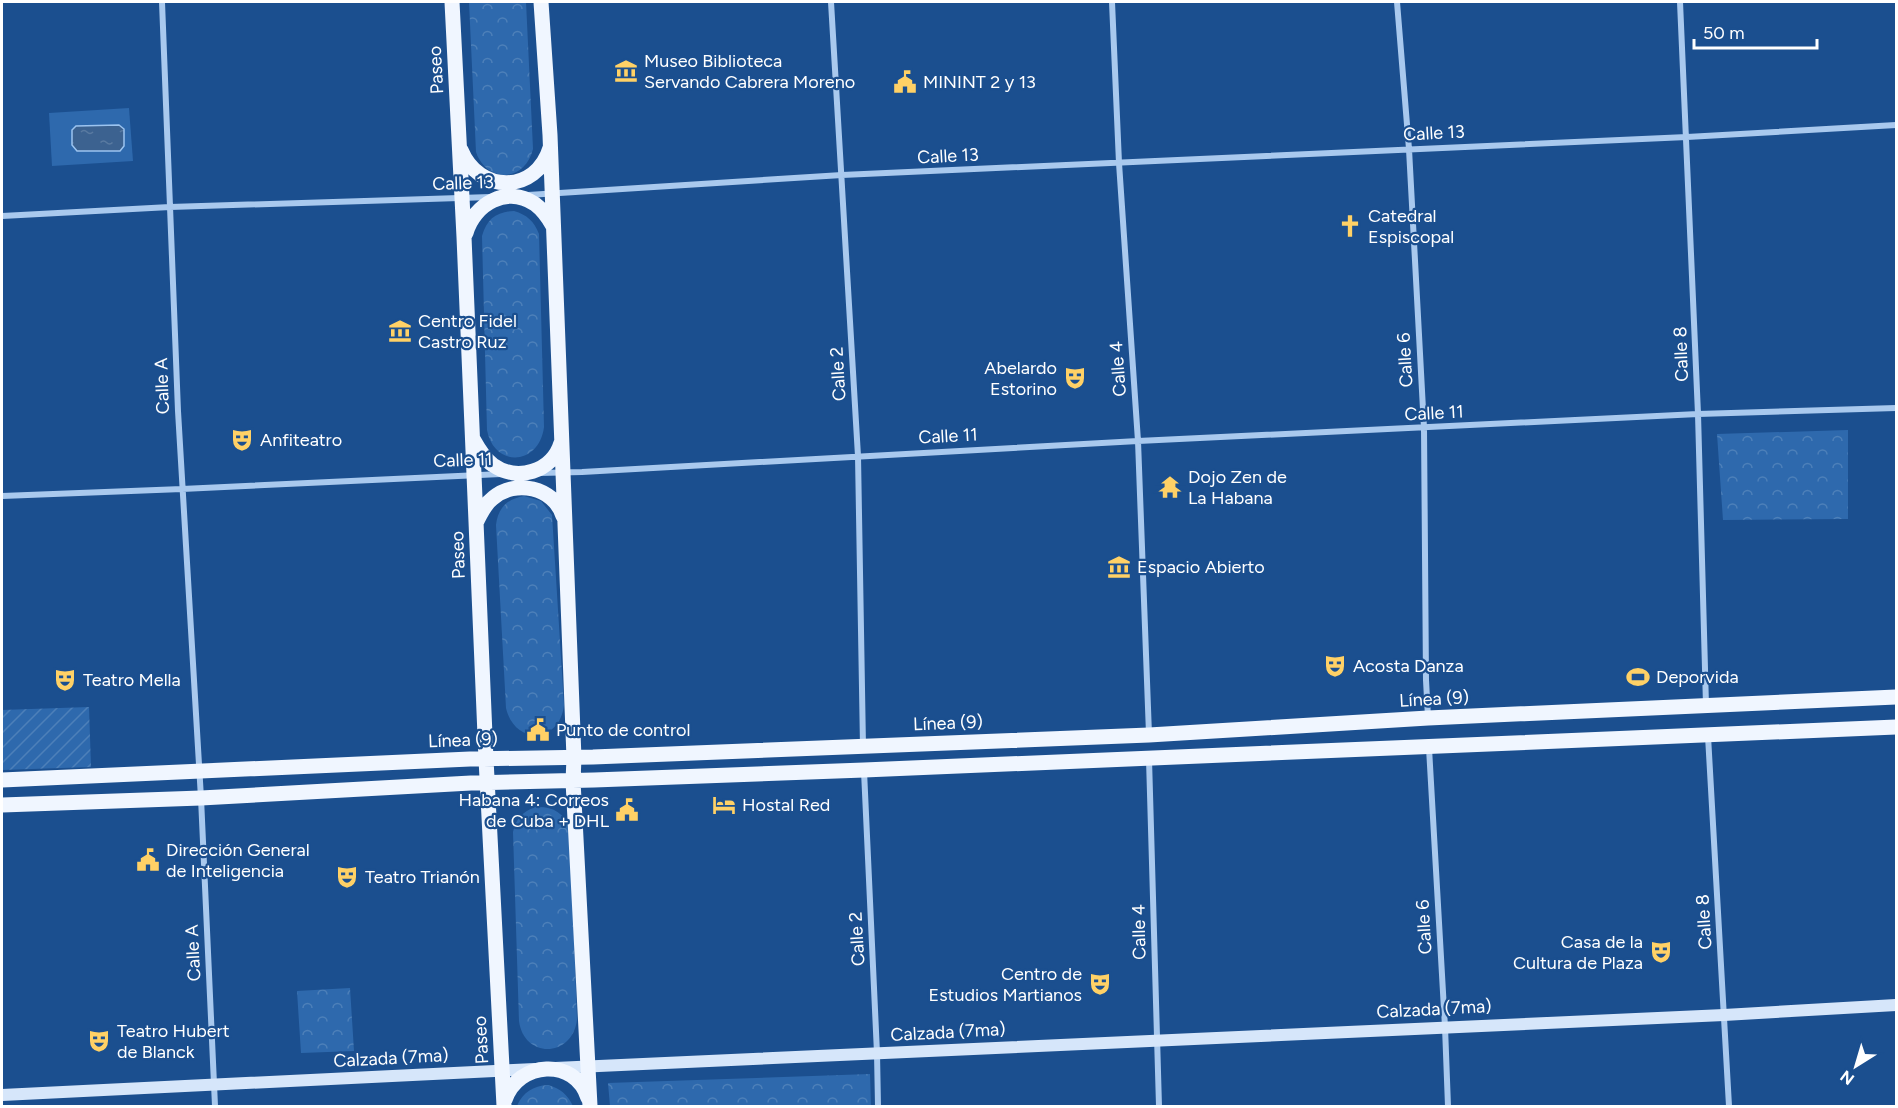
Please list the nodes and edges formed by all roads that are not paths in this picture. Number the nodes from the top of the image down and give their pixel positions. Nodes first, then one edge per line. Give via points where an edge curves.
1 (162, 2) edge
2 (452, 2) edge
3 (541, 2) edge
4 (831, 2) edge
5 (1112, 2) edge
6 (1397, 2) edge
7 (1680, 2) edge
8 (1896, 125) edge
9 (550, 135) junction
10 (1687, 137) junction
11 (460, 147) junction
12 (1410, 149) junction
13 (1119, 163) junction
14 (842, 176) junction
15 (553, 194) junction
16 (510, 196) junction
17 (462, 199) junction
18 (170, 207) junction
19 (2, 216) edge
20 (464, 237) junction
21 (555, 241) junction
22 (1896, 408) edge
23 (1698, 414) junction
24 (1424, 428) junction
25 (473, 439) junction
26 (562, 439) junction
27 (1138, 441) junction
28 (858, 456) junction
29 (563, 472) junction
30 (520, 474) junction
31 (474, 475) junction
32 (182, 489) junction
33 (2, 496) edge
34 (565, 522) junction
35 (476, 523) junction
36 (1896, 697) edge
37 (1706, 706) junction
38 (1428, 718) junction
39 (1896, 727) edge
40 (1149, 735) junction
41 (1708, 736) junction
42 (1429, 745) junction
43 (863, 746) junction
44 (574, 758) junction
45 (1149, 758) junction
46 (486, 759) junction
47 (199, 770) junction
48 (864, 770) junction
49 (2, 780) edge
50 (573, 781) junction
51 (488, 783) junction
52 (201, 798) junction
53 (2, 805) edge
54 (1896, 1005) edge
55 (1724, 1015) junction
56 (1445, 1027) junction
57 (1156, 1040) junction
58 (877, 1053) junction
59 (588, 1067) junction
60 (548, 1069) junction
61 (502, 1071) junction
62 (214, 1084) junction
63 (2, 1095) edge
64 (504, 1105) edge
65 (590, 1105) edge
66 (215, 1107) edge
67 (878, 1107) edge
68 (1159, 1107) edge
69 (1448, 1107) edge
70 (1729, 1107) edge

1 - 18 street, Calle A
2 - 11 main road, Paseo
3 - 9 main road
4 - 14 street, Calle 2
5 - 13 street, Calle 4
6 - 12 street, Calle 6
7 - 10 street, Calle 8
8 - 10 street, Calle 13
9 - 11 main road via 543,164 532,175 509,183 476,173
9 - 15 main road
10 - 12 street, Calle 13
10 - 23 street, Calle 8
11 - 17 main road, Paseo
12 - 13 street, Calle 13
12 - 24 street, Calle 6
13 - 14 street, Calle 13
13 - 27 street, Calle 4
14 - 15 street, Calle 13
14 - 28 street, Calle 2
15 - 16 street, Calle 13
15 - 21 main road
16 - 17 street, Calle 13
16 - 20 main road via 490,201 477,210
16 - 21 main road via 533,203 545,213 553,226
17 - 18 street, Calle 13
17 - 20 main road, Paseo
18 - 19 street, Calle 13
18 - 32 street, Calle A
20 - 25 main road, Paseo
21 - 26 main road
22 - 23 street, Calle 11
23 - 24 street, Calle 11
23 - 37 street, Calle 8
24 - 27 street, Calle 11
24 - 38 street, Calle 6
25 - 30 main road via 491,464
25 - 31 main road, Paseo
26 - 29 main road
26 - 30 main road via 558,453 548,464
27 - 28 street, Calle 11
27 - 40 street, Calle 4
28 - 29 street, Calle 11
28 - 43 street, Calle 2
29 - 30 street, Calle 11
29 - 34 main road
30 - 31 street, Calle 11
31 - 32 street, Calle 11
31 - 35 main road, Paseo
32 - 33 street, Calle 11
32 - 47 street, Calle A
34 - 35 main road via 550,497 521,487 493,498
34 - 44 main road
35 - 46 main road, Paseo
36 - 37 main road, Línea (9)
37 - 38 main road, Línea (9)
38 - 40 main road, Línea (9)
39 - 41 main road
40 - 43 main road, Línea (9)
41 - 42 main road
41 - 55 street, Calle 8
42 - 45 main road
42 - 56 street, Calle 6
43 - 44 main road, Línea (9)
44 - 46 main road, Línea (9)
44 - 50 main road
45 - 48 main road
45 - 57 street, Calle 4
46 - 47 main road, Línea (9)
46 - 51 main road, Paseo
47 - 49 main road, Línea (9)
47 - 52 street, Calle A
48 - 50 main road
48 - 58 street, Calle 2
50 - 51 main road
50 - 59 main road
51 - 52 main road
51 - 61 main road, Paseo
52 - 53 main road
52 - 62 street, Calle A
54 - 55 main road, Calzada (7ma)
55 - 56 main road, Calzada (7ma)
55 - 70 street, Calle 8
56 - 57 main road, Calzada (7ma)
56 - 69 street, Calle 6
57 - 58 main road, Calzada (7ma)
57 - 68 street, Calle 4
58 - 59 main road, Calzada (7ma)
58 - 67 street, Calle 2
59 - 60 main road, Calzada (7ma)
59 - 65 main road
60 - 61 main road, Calzada (7ma)
60 - 64 main road via 519,1078 509,1089
60 - 65 main road via 576,1078 586,1090
61 - 62 main road, Calzada (7ma)
61 - 64 main road, Paseo
62 - 63 main road, Calzada (7ma)
62 - 66 street, Calle A

